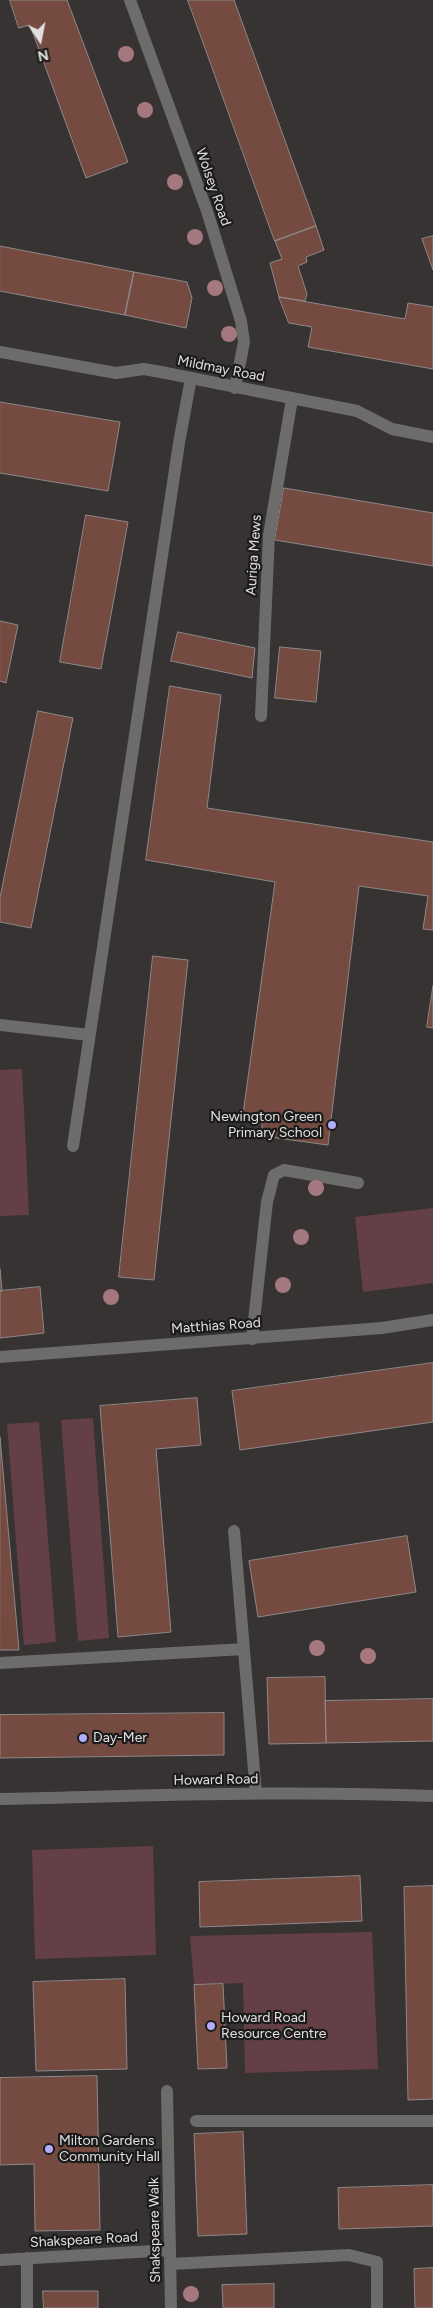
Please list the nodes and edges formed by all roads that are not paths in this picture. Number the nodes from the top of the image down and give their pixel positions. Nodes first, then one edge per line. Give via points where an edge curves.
1 (130, 0) edge
2 (0, 352) edge
3 (191, 378) junction
4 (235, 388) junction
5 (292, 399) junction
6 (433, 437) edge
7 (260, 716) dead end
8 (0, 1025) edge
9 (89, 1035) junction
10 (73, 1146) dead end
11 (358, 1183) dead end
12 (433, 1320) edge
13 (252, 1339) junction
14 (0, 1357) edge
15 (234, 1531) dead end
16 (244, 1649) junction
17 (0, 1664) edge
18 (256, 1794) junction
19 (433, 1796) edge
20 (0, 1799) edge
21 (167, 2091) dead end
22 (433, 2120) edge
23 (196, 2121) dead end
24 (170, 2250) junction
25 (27, 2258) junction
26 (0, 2260) edge
27 (170, 2264) junction
28 (27, 2308) edge
29 (171, 2308) edge
30 (378, 2308) edge

1 - 4 street, Wolsey Road via 207,211 241,321 244,342
2 - 3 street, Mildmay Road via 116,373 144,369
3 - 4 street, Mildmay Road
3 - 9 street via 178,443
4 - 5 street, Mildmay Road
5 - 6 street, Mildmay Road via 357,411 392,429
5 - 7 street, Auriga Mews via 268,534
8 - 9 street
9 - 10 street
11 - 13 street via 284,1170 274,1175 267,1202
12 - 13 street, Matthias Road via 382,1328
13 - 14 street, Matthias Road
15 - 16 street
16 - 17 street
16 - 18 street
18 - 19 street, Howard Road
18 - 20 street, Howard Road
21 - 24 street, Shakspeare Walk
22 - 23 street
24 - 25 street, Shakspeare Road
24 - 27 street, Shakspeare Walk
25 - 26 street, Shakspeare Road
25 - 28 street
27 - 29 street, Shakspeare Walk
27 - 30 street via 350,2255 376,2262

